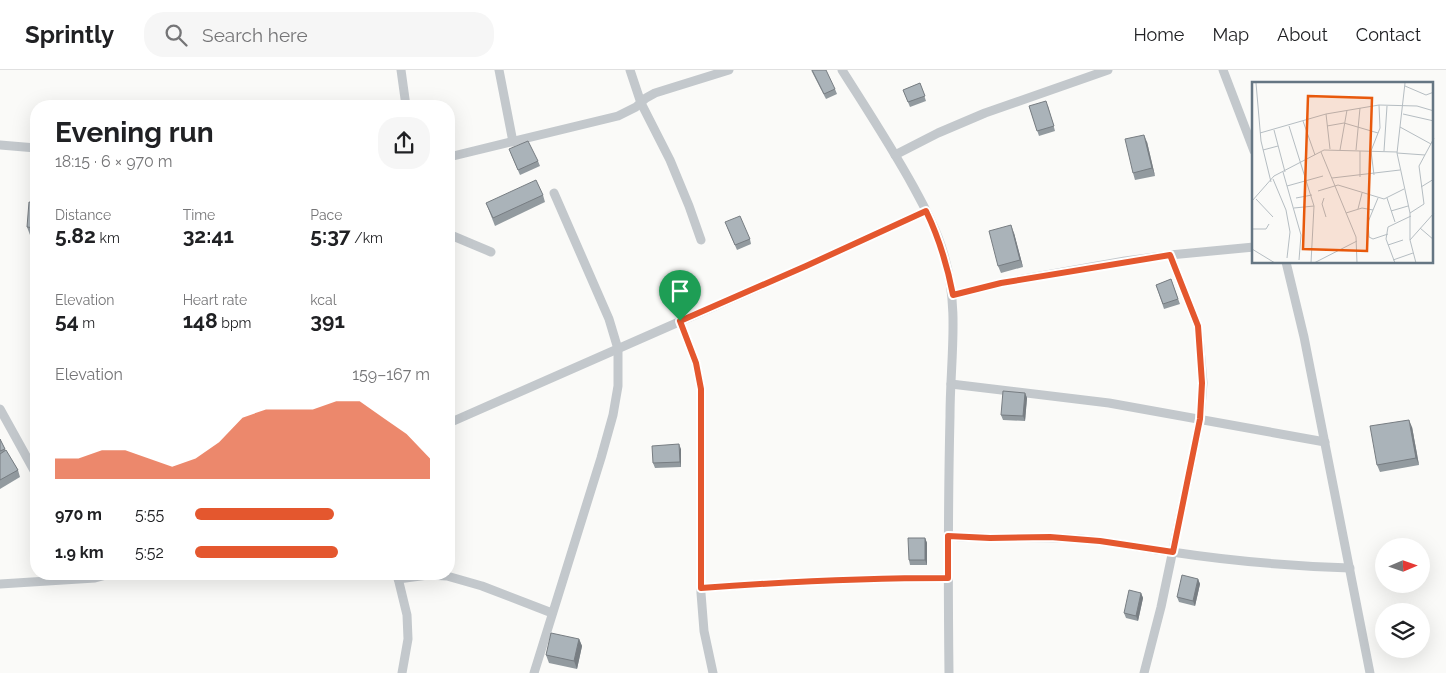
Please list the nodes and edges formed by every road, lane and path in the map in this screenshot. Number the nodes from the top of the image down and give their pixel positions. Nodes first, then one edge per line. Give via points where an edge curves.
1 (401, 70) edge
2 (499, 70) edge
3 (630, 70) edge
4 (729, 70) edge
5 (842, 70) edge
6 (1108, 70) edge
7 (1223, 70) edge
8 (405, 100) edge
9 (641, 103) junction
10 (513, 142) junction
11 (0, 145) edge
12 (1252, 145) edge
13 (30, 148) edge
14 (896, 155) junction
15 (455, 156) edge
16 (554, 193) dead end
17 (926, 211) junction
18 (455, 237) edge
19 (701, 240) dead end
20 (1252, 247) edge
21 (491, 252) dead end
22 (1170, 255) junction
23 (1286, 264) edge
24 (953, 295) junction
25 (680, 321) junction
26 (618, 349) junction
27 (951, 384) junction
28 (0, 410) edge
29 (1200, 419) junction
30 (455, 420) edge
31 (1325, 442) junction
32 (30, 463) edge
33 (948, 536) junction
34 (1173, 552) junction
35 (1350, 568) junction
36 (455, 578) edge
37 (948, 578) junction
38 (46, 580) edge
39 (399, 580) edge
40 (0, 584) edge
41 (701, 588) junction
42 (552, 613) junction
43 (402, 673) edge
44 (534, 673) edge
45 (713, 673) edge
46 (949, 673) edge
47 (1144, 673) edge
48 (1370, 673) edge

1 - 8 street
2 - 10 street
3 - 9 street
4 - 9 street via 655,93
5 - 14 street
6 - 14 street via 986,113
7 - 12 street
9 - 10 street via 618,116
9 - 19 street via 670,160
10 - 15 street
11 - 13 street
14 - 17 street
16 - 26 street via 609,319
17 - 24 street via 938,235
17 - 25 street
18 - 21 street
20 - 22 street
22 - 24 street via 1001,283
22 - 29 street via 1198,326 1202,383
23 - 31 street
24 - 27 street
25 - 26 street
25 - 41 street via 696,363 701,389
26 - 30 street
26 - 42 street via 618,386 613,415
27 - 29 street via 1109,403
27 - 33 street
28 - 32 street
29 - 31 street
29 - 34 street
31 - 35 street
33 - 34 street via 1080,539
33 - 37 street
34 - 35 street via 1298,567
34 - 47 street
35 - 48 street
36 - 42 street
37 - 41 street via 792,581
37 - 46 street
38 - 40 street
39 - 43 street via 407,615 408,639
41 - 45 street via 704,631
42 - 44 street

